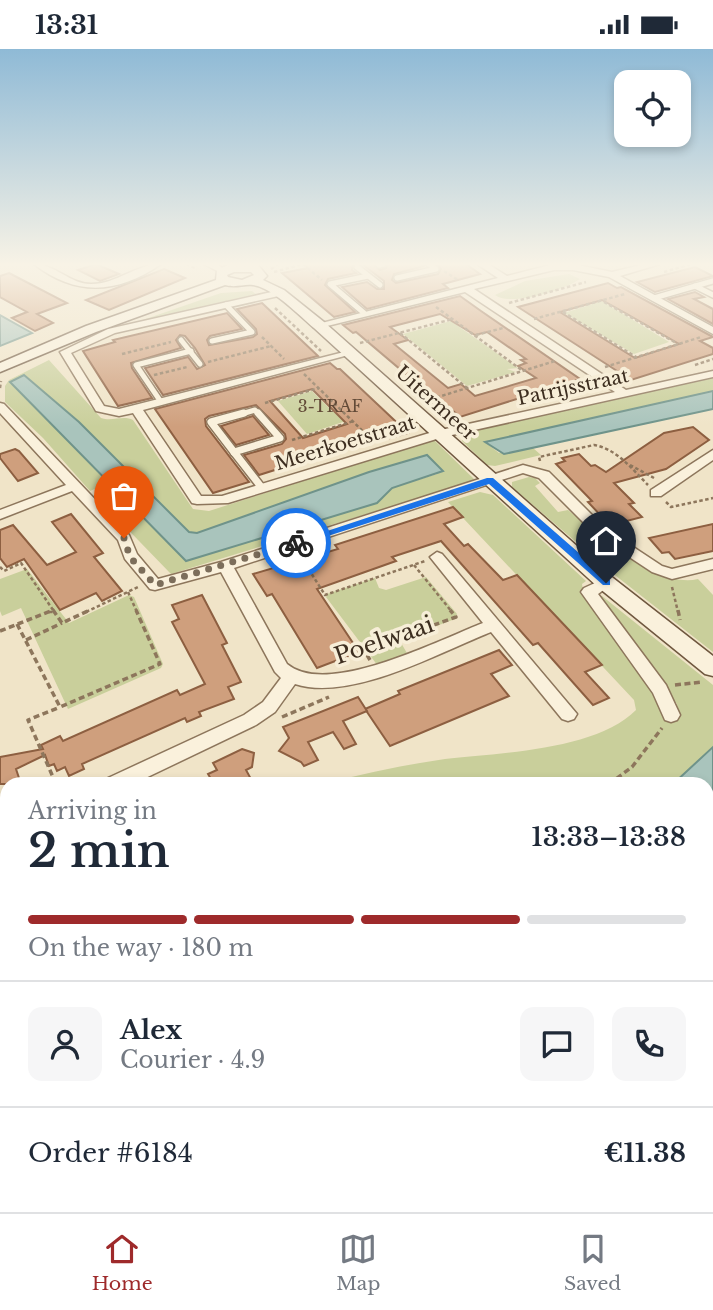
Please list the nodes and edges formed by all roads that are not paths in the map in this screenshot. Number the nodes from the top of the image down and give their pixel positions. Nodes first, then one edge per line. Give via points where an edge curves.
1 (118, 318) edge
2 (168, 318) edge
3 (239, 318) edge
4 (310, 318) edge
5 (344, 318) edge
6 (510, 318) edge
7 (690, 318) edge
8 (318, 325) junction
9 (713, 331) edge
10 (181, 340) dead end
11 (212, 341) dead end
12 (346, 350) junction
13 (191, 351) junction
14 (200, 363) dead end
15 (0, 368) edge
16 (713, 374) edge
17 (625, 394) junction
18 (160, 402) junction
19 (0, 406) edge
20 (136, 408) junction
21 (440, 434) junction
22 (234, 452) junction
23 (713, 454) edge
24 (490, 480) junction
25 (74, 485) junction
26 (262, 488) junction
27 (656, 493) road end
28 (0, 515) edge
29 (437, 557) road end
30 (713, 564) edge
31 (225, 566) junction
32 (606, 583) junction
33 (493, 625) junction
34 (713, 669) edge
35 (291, 677) junction
36 (568, 714) dead end
37 (671, 715) road end
38 (130, 777) edge

1 - 15 street
2 - 20 street via 112,331 65,352 100,409 119,413
3 - 11 lane via 252,332
4 - 8 street, Uitermeer
5 - 8 street
6 - 17 street via 601,372
7 - 9 street
8 - 12 street, Uitermeer
10 - 13 lane
12 - 18 street
12 - 21 street, Uitermeer
13 - 14 lane
13 - 18 lane via 136,365
16 - 17 street, Patrijsstraat
17 - 21 street, Patrijsstraat
18 - 20 street
19 - 25 street
20 - 26 street, Meerkoetstraat via 197,500 223,500
21 - 24 street, Uitermeer
21 - 26 street, Meerkoetstraat
22 - 22 lane, Meerkoetstraat via 211,422 255,410 280,438
22 - 26 lane, Meerkoetstraat
23 - 27 street
24 - 30 street via 523,470 544,475 601,533 672,575
24 - 31 street
24 - 32 street, Uitermeer
25 - 28 street
25 - 31 street via 124,538 130,557 155,585
29 - 33 street
31 - 35 street via 281,668
32 - 34 street, Uitermeer
32 - 37 street via 589,591 660,690
33 - 35 street, Poelwaai via 355,678 314,683
33 - 36 street
35 - 38 street via 269,707 250,720

